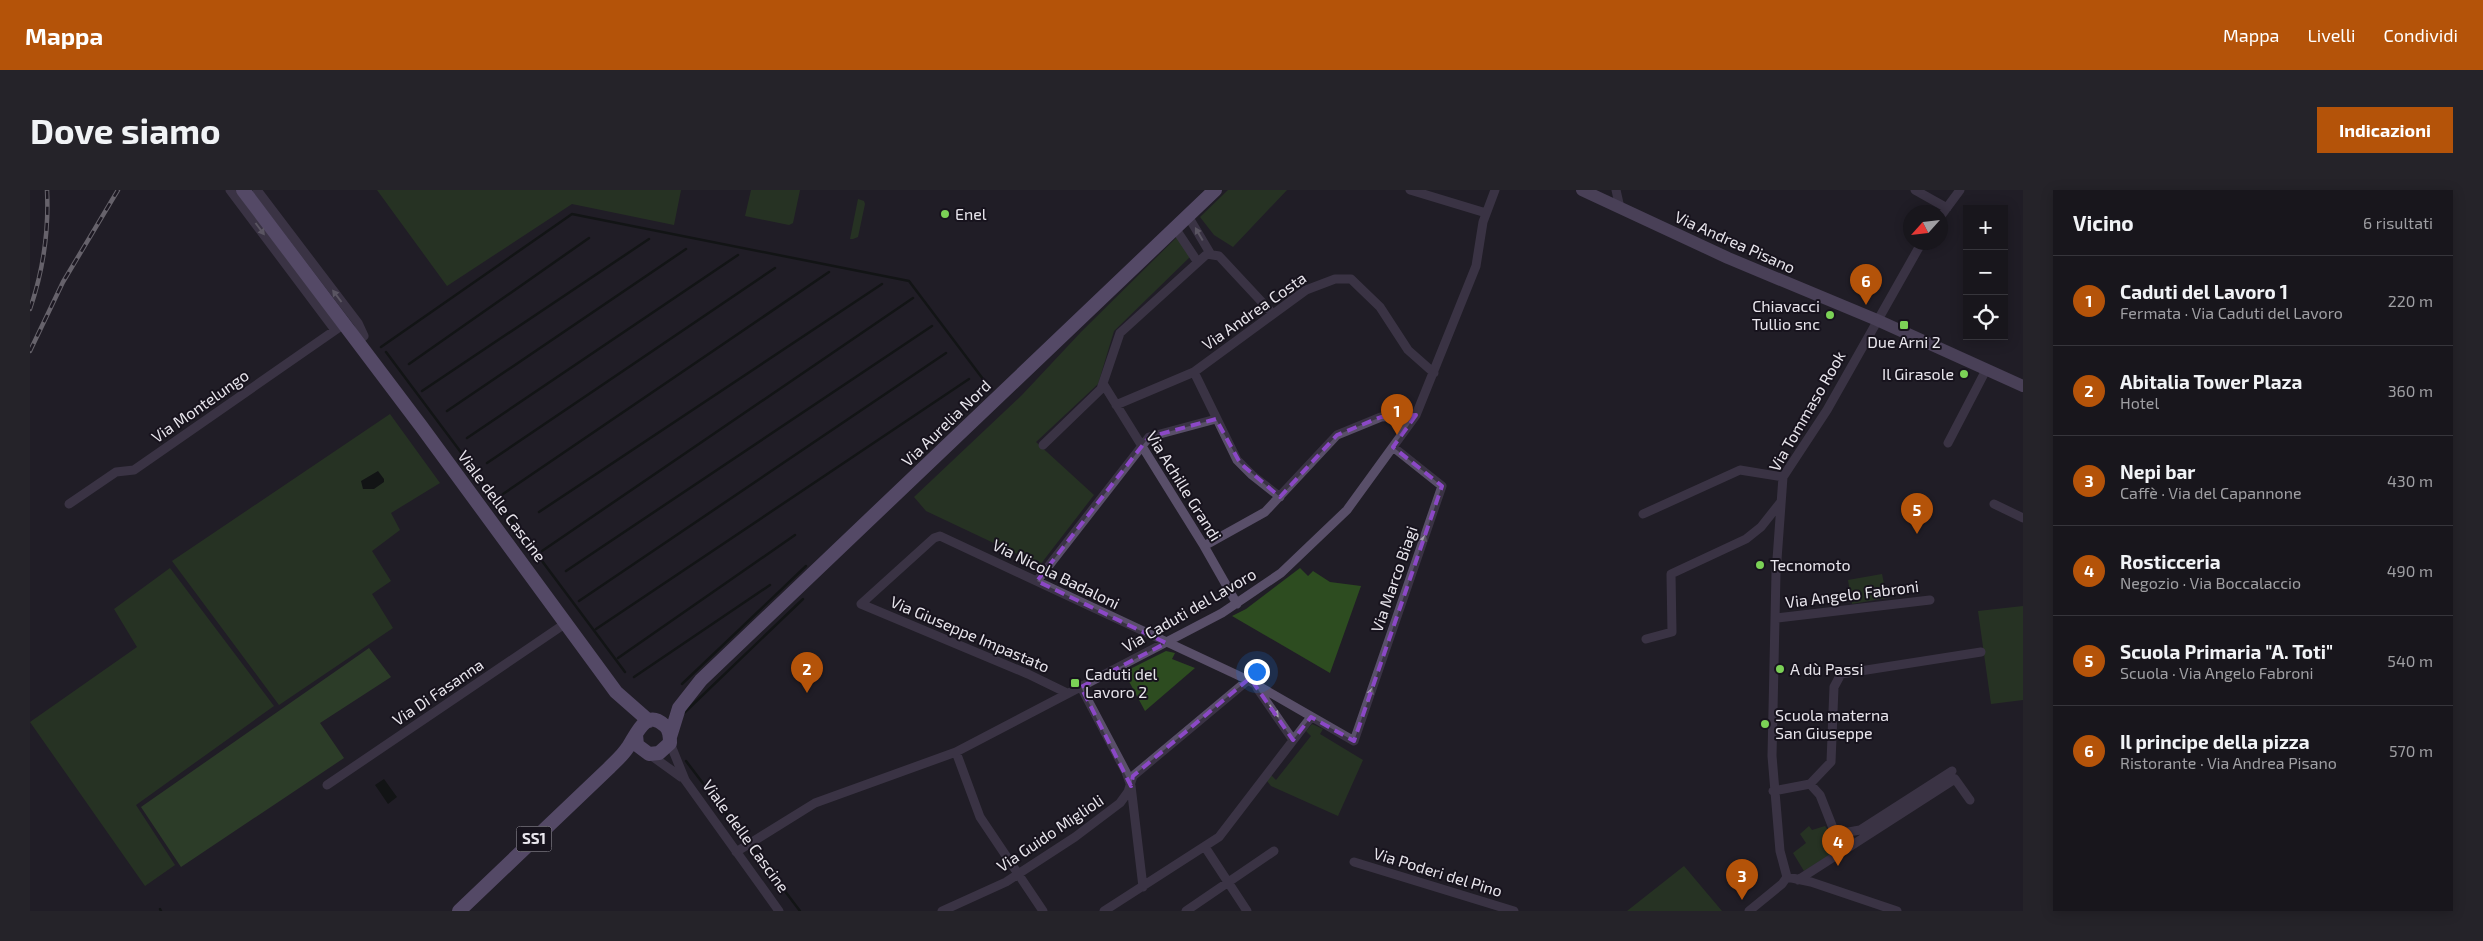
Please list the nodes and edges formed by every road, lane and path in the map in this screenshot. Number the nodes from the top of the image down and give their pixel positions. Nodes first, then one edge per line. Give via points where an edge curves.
1 (230, 190) edge
2 (244, 190) edge
3 (257, 190) edge
4 (1215, 190) edge
5 (1410, 190) edge
6 (1495, 190) edge
7 (1582, 190) edge
8 (1616, 190) edge
9 (1915, 190) edge
10 (1960, 190) edge
11 (1942, 205) edge
12 (1948, 207) edge
13 (1620, 208) junction
14 (1486, 213) junction
15 (1188, 216) junction
16 (1175, 228) junction
17 (1917, 250) edge
18 (1210, 253) junction
19 (1197, 261) junction
20 (1273, 314) junction
21 (1877, 320) junction
22 (340, 327) junction
23 (357, 342) junction
24 (1986, 370) junction
25 (1194, 372) junction
26 (1434, 373) junction
27 (1104, 384) junction
28 (2023, 386) edge
29 (1116, 405) junction
30 (1416, 415) junction
31 (1216, 420) junction
32 (1948, 443) dead end
33 (1042, 445) dead end
34 (1141, 446) junction
35 (1393, 447) junction
36 (1783, 478) junction
37 (1280, 497) junction
38 (1780, 503) junction
39 (69, 504) dead end
40 (1994, 504) dead end
41 (1643, 514) dead end
42 (2023, 518) edge
43 (1779, 524) junction
44 (1761, 527) junction
45 (1204, 546) junction
46 (1037, 581) junction
47 (1930, 600) dead end
48 (861, 604) joint
49 (1237, 604) junction
50 (1777, 618) junction
51 (566, 623) junction
52 (1646, 639) dead end
53 (1166, 643) junction
54 (1981, 652) dead end
55 (701, 680) junction
56 (1251, 682) junction
57 (1080, 687) junction
58 (616, 692) junction
59 (1067, 694) junction
60 (1311, 717) junction
61 (653, 721) junction
62 (636, 733) junction
63 (670, 740) junction
64 (1293, 740) junction
65 (1354, 741) joint
66 (956, 752) junction
67 (647, 753) junction
68 (610, 768) junction
69 (1952, 771) dead end
70 (685, 780) junction
71 (1810, 784) junction
72 (327, 785) dead end
73 (1130, 786) junction
74 (1773, 791) junction
75 (1970, 800) dead end
76 (1205, 847) junction
77 (739, 850) junction
78 (1274, 852) dead end
79 (1354, 862) dead end
80 (1019, 874) junction
81 (1787, 877) junction
82 (1798, 880) junction
83 (1228, 882) junction
84 (1143, 887) junction
85 (460, 911) edge
86 (779, 911) edge
87 (942, 911) edge
88 (1043, 911) edge
89 (1104, 911) edge
90 (1186, 911) edge
91 (1247, 911) edge
92 (1514, 911) edge
93 (1749, 911) edge
94 (1897, 911) edge

1 -> 22 street, Viale delle Cascine
2 - 22 main road, Viale delle Cascine
23 -> 3 street via 364,336 358,323
4 - 15 main road, Via Aurelia Nord
5 - 14 street
6 - 14 street, Via Caduti del Lavoro
7 - 13 street, Via Andrea Pisano
8 - 13 street
9 - 11 street
10 - 12 street
13 - 21 street, Via Andrea Pisano via 1728,258
14 - 26 street, Via Caduti del Lavoro via 1476,266
15 - 16 main road, Via Aurelia Nord
18 -> 15 street
16 - 19 street
16 - 55 main road, Via Aurelia Nord
17 - 21 street, Via Tommaso Rook
18 - 19 street
18 - 20 street via 1219,256
19 - 27 street via 1120,333
20 - 25 street, Via Andrea Costa
20 - 26 street, Via Andrea Costa via 1320,283 1335,279 1351,280 1380,307 1408,350
21 - 24 street, Via Andrea Pisano
21 - 36 street, Via Tommaso Rook via 1827,410
22 - 23 main road, Viale delle Cascine
22 - 39 street, Via Montelungo via 134,470 116,472
23 - 51 main road, Viale delle Cascine
24 - 28 street, Via Andrea Pisano
24 - 32 street
25 - 29 street, Via Andrea Costa
25 - 31 street
26 - 30 street, Via Caduti del Lavoro
27 - 29 street, Via Achille Grandi
27 - 33 street
29 - 34 street, Via Achille Grandi
30 - 35 street, Via Caduti del Lavoro
30 - 37 street via 1381,417 1337,435
31 - 34 street via 1153,434
31 - 37 street via 1240,463
34 - 45 street, Via Achille Grandi
34 - 46 street
35 - 49 street, Via Caduti del Lavoro via 1347,510 1290,566
65 -> 35 street, Via Marco Biagi via 1442,486
36 - 38 street, Via Tommaso Rook
36 - 41 street via 1740,470
37 - 45 street via 1260,516
38 - 43 street, Via Tommaso Rook
38 - 44 street
40 - 42 street
43 - 44 street
43 - 50 street, Via Tommaso Rook
44 - 52 street via 1746,538 1671,574 1672,632
45 - 49 street, Via Achille Grandi
46 - 48 street, Via Nicola Badaloni via 938,535
46 - 53 street, Via Nicola Badaloni
47 - 50 street, Via Angelo Fabroni
48 - 59 street, Via Giuseppe Impastato via 1028,674
49 - 53 street, Via Caduti del Lavoro
50 - 74 street, Via Tommaso Rook via 1772,724
51 - 58 main road, Viale delle Cascine
51 - 72 street, Via Di Fasanna
53 - 56 street, Via Nicola Badaloni
53 - 57 street, Via Caduti del Lavoro
54 - 71 street via 1841,674 1834,687 1831,762
55 - 61 main road, Via Aurelia Nord / SS1
55 - 63 main road, Via Aurelia Nord via 679,708
56 - 60 street, Via Nicola Badaloni
56 -> 64 street
56 - 73 street, Via Guido Miglioli via 1133,776
57 - 59 street, Via Caduti del Lavoro
57 - 73 street via 1126,772
58 - 61 main road, Viale delle Cascine
58 - 62 main road, Viale delle Cascine
59 - 66 street, Via Caduti del Lavoro
60 - 64 street
60 - 65 street, Via Nicola Badaloni
61 - 62 main road, SS1 via 641,725
61 - 63 main road via 666,726
62 - 67 main road via 638,745
62 - 68 main road, SS1
63 - 67 main road, SS1 via 660,754
63 - 70 street, Viale delle Cascine
64 - 76 street via 1219,837
66 - 77 street, Via Caduti del Lavoro via 815,803
66 - 80 street via 980,817
67 - 68 main road, SS1 via 635,754
67 - 70 street, Viale delle Cascine
68 - 85 main road, SS1
69 - 71 street via 1860,830 1848,833 1833,828 1820,794
70 - 77 street, Viale delle Cascine
71 - 74 street
73 - 80 street, Via Guido Miglioli via 1120,803
73 - 84 street
74 - 81 street, Via Tommaso Rook via 1780,851
75 - 82 street via 1955,779
76 - 83 street
76 - 84 street
77 - 86 street, Viale delle Cascine
78 - 83 street
79 - 92 street, Via Poderi del Pino
80 - 87 street, Via Guido Miglioli
80 - 88 street
81 - 82 street
81 - 93 street
82 - 94 street
83 - 90 street
83 - 91 street
84 - 89 street

